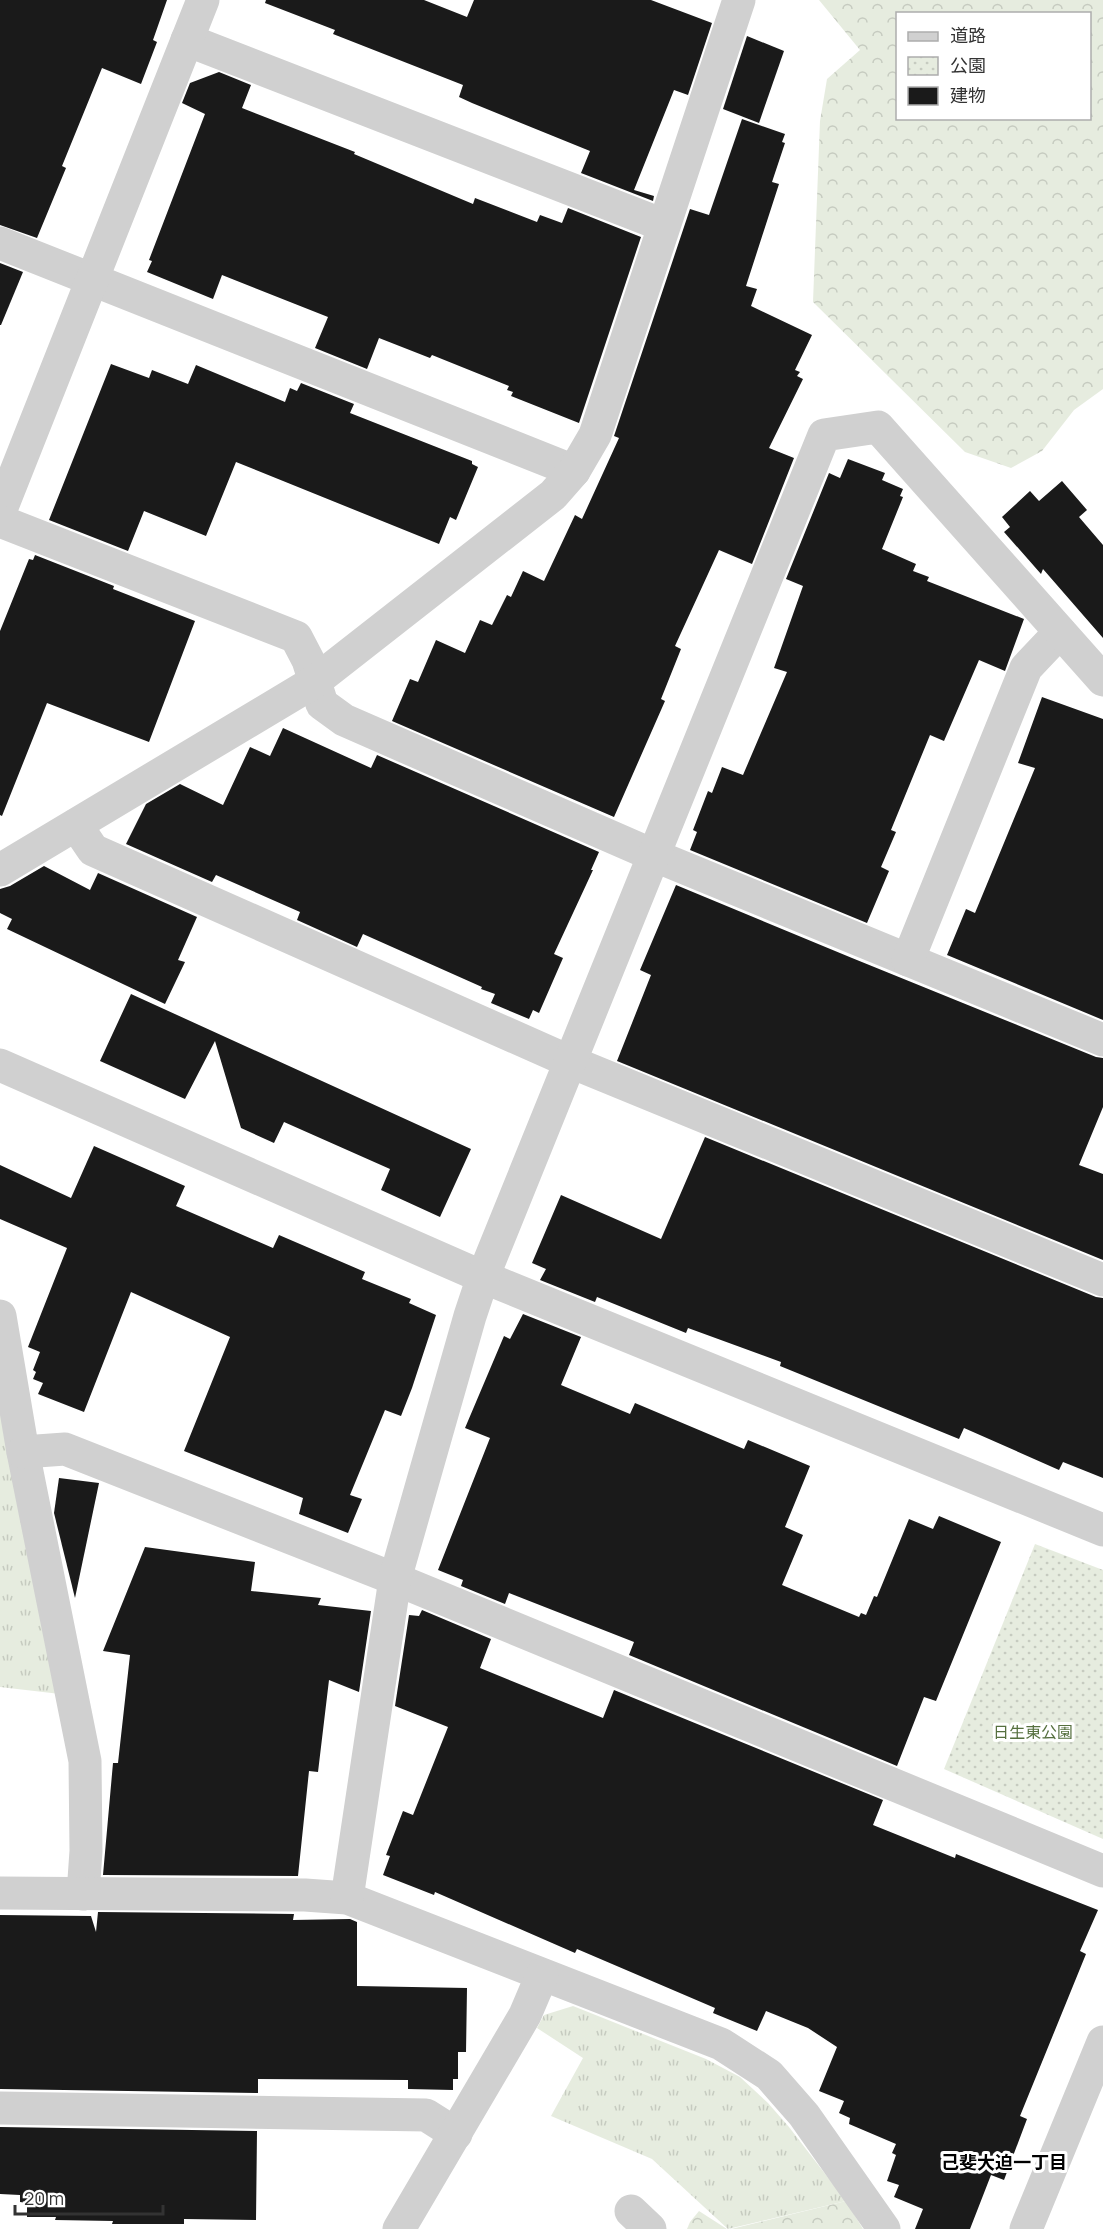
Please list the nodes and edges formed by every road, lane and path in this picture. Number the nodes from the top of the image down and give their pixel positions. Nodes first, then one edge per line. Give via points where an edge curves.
1 (203, 0) edge
2 (739, 0) edge
3 (187, 40) junction
4 (663, 225) junction
5 (0, 243) edge
6 (92, 279) junction
7 (574, 471) junction
8 (0, 512) edge
9 (0, 521) edge
10 (1060, 632) junction
11 (1103, 680) edge
12 (314, 682) junction
13 (76, 825) junction
14 (653, 855) junction
15 (0, 870) edge
16 (908, 960) junction
17 (1103, 1040) edge
18 (571, 1062) junction
19 (0, 1065) edge
20 (483, 1277) junction
21 (1103, 1280) edge
22 (0, 1316) edge
23 (23, 1452) junction
24 (1103, 1530) edge
25 (395, 1579) junction
26 (1103, 1871) edge
27 (0, 1893) edge
28 (84, 1893) junction
29 (347, 1898) junction
30 (542, 1975) junction
31 (1103, 2042) edge
32 (0, 2108) edge
33 (456, 2133) junction
34 (399, 2229) edge
35 (884, 2229) edge
36 (1026, 2229) edge

1 - 3 street
2 - 4 street
3 - 4 street
3 - 6 street
4 - 7 street via 595,435
5 - 6 street
6 - 7 street
6 - 8 street
7 - 12 street via 553,495
9 - 12 street via 296,637
10 - 11 street
10 - 14 street via 878,427 824,435
10 - 16 street via 1026,669
12 - 13 street
12 - 14 street via 322,704 344,720
13 - 15 street
13 - 18 street via 93,850
14 - 16 street
14 - 18 street
16 - 17 street
18 - 20 street
18 - 21 street
19 - 20 street
20 - 24 street
20 - 25 street
22 - 23 street
23 - 25 street via 65,1449
23 - 28 street via 85,1761
25 - 26 street
25 - 29 street
27 - 28 street
28 - 29 street
29 - 30 street
30 - 33 street via 525,2015
30 - 35 street via 721,2044 769,2075 804,2115
31 - 36 street
32 - 33 street via 426,2115
33 - 34 street

